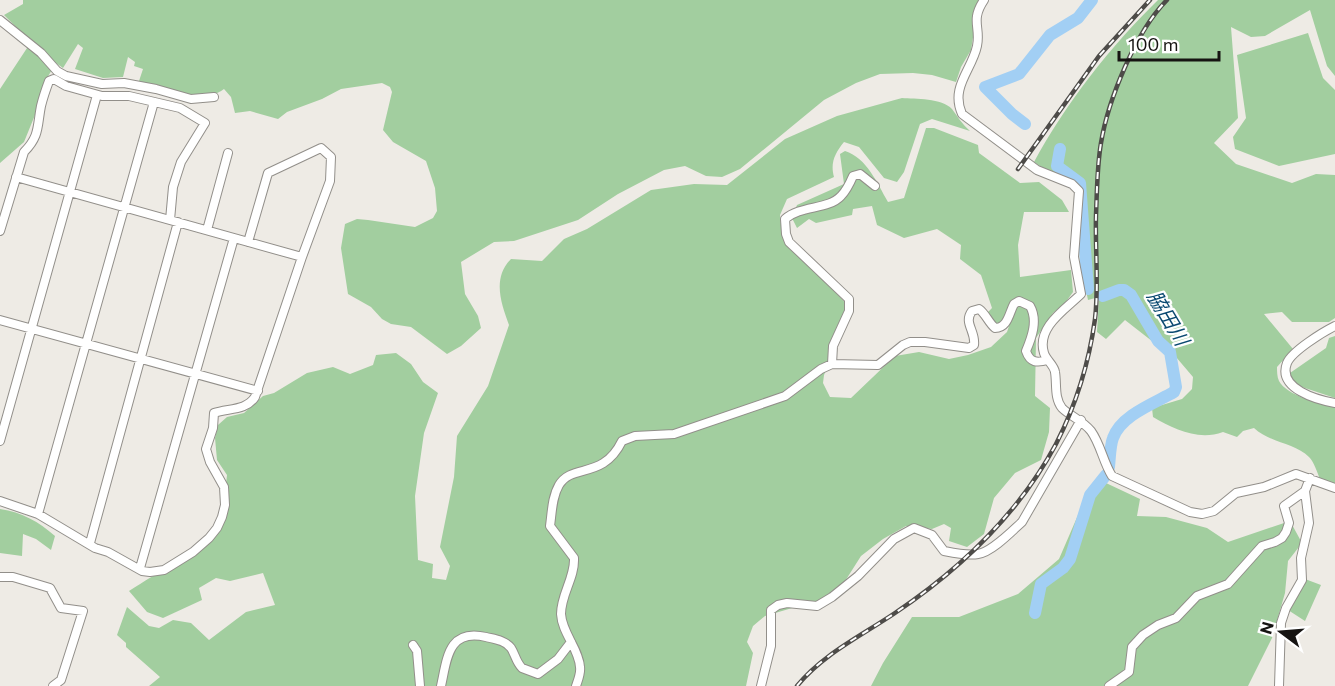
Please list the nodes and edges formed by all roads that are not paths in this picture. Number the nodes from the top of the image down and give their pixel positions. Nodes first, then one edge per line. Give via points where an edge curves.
1 (984, 0) edge
2 (0, 21) edge
3 (97, 95) junction
4 (214, 98) dead end
5 (154, 102) junction
6 (228, 153) dead end
7 (16, 177) junction
8 (874, 186) dead end
9 (70, 192) junction
10 (125, 207) junction
11 (174, 221) junction
12 (207, 230) junction
13 (0, 231) edge
14 (234, 238) junction
15 (248, 242) junction
16 (302, 256) junction
17 (0, 320) edge
18 (1335, 326) edge
19 (31, 328) junction
20 (86, 344) junction
21 (141, 359) junction
22 (1048, 360) junction
23 (832, 364) junction
24 (195, 374) junction
25 (258, 392) junction
26 (1335, 403) edge
27 (1081, 420) junction
28 (0, 441) edge
29 (1310, 478) junction
30 (1335, 488) edge
31 (1305, 491) junction
32 (0, 501) edge
33 (38, 513) junction
34 (90, 543) junction
35 (140, 568) junction
36 (0, 578) edge
37 (571, 642) junction
38 (413, 645) dead end
39 (53, 686) edge
40 (420, 686) edge
41 (441, 686) edge
42 (576, 686) edge
43 (761, 686) edge
44 (1109, 686) edge
45 (1279, 686) edge

1 - 22 street via 976,18 977,45 960,88 958,106 972,124 1037,170 1072,184 1079,191 1074,257 1082,294 1050,323 1043,343
2 - 4 street via 66,76 102,84 124,83 191,99
3 - 5 street
3 - 7 street via 54,79 49,81 38,131 24,152
3 - 9 street
5 - 10 street
5 - 11 street via 180,108 205,123 181,162 173,187
6 - 12 street
7 - 9 street
7 - 13 street
8 - 23 street via 860,174 853,176 837,200 796,211 785,219 789,242 849,299 849,311 833,346
9 - 10 street
9 - 19 street
10 - 11 street
10 - 20 street
11 - 12 street
11 - 21 street
12 - 14 street
14 - 15 street
14 - 24 street
15 - 16 street
15 - 16 street via 268,173 321,148 331,157 330,181
16 - 25 street
17 - 19 street
18 - 26 street via 1293,356 1287,362 1286,372 1289,383 1311,397
19 - 20 street
19 - 28 street
20 - 21 street
20 - 33 street
21 - 24 street
21 - 34 street
22 - 23 street via 1036,362 1028,356 1034,313 1019,301 1000,328 990,324 984,312 972,311 968,322 975,336 974,345 969,348 909,342 878,365
22 - 27 street via 1055,369 1057,398 1063,408
23 - 37 street via 785,396 674,434 635,436 622,441 617,452 601,466 564,479 553,501 550,526 573,558 572,578 561,615
24 - 25 street
24 - 35 street
25 - 35 street via 244,407 214,413 206,449 224,487 225,505 218,528 193,552 164,570 150,572
27 - 29 street via 1100,446 1112,476 1190,512 1208,513 1236,493 1264,487 1287,476
27 - 43 street via 1022,522 983,553 944,551 932,535 914,528 894,539 858,576 817,606 787,603 771,610 771,646
29 - 30 street
29 - 31 street
31 - 44 street via 1284,506 1289,523 1282,538 1262,546 1228,584 1197,597 1176,618 1143,635 1132,646 1129,672
31 - 45 street via 1309,523 1301,558 1302,580 1281,623
32 - 33 street
33 - 34 street
34 - 35 street
36 - 39 street via 13,577 50,588 60,608 83,611 61,680
37 - 41 street via 558,659 538,674 522,668 504,642 474,634 464,636 448,653
37 - 42 street via 580,669
38 - 40 street

